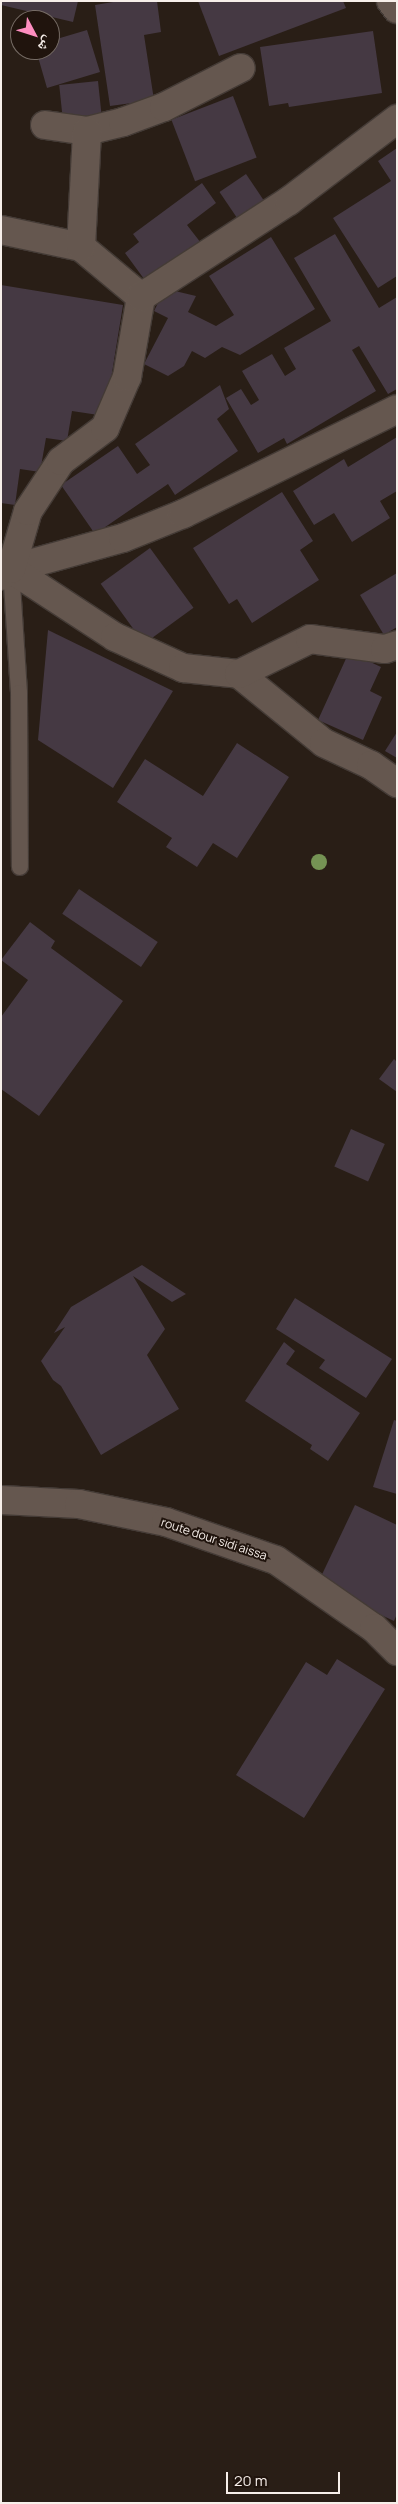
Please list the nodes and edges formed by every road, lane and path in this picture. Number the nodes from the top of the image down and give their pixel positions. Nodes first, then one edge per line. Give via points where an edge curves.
1 (392, 1) edge
2 (397, 9) edge
3 (241, 68) dead end
4 (397, 119) edge
5 (45, 125) dead end
6 (87, 132) junction
7 (1, 230) edge
8 (81, 247) junction
9 (141, 297) junction
10 (397, 409) edge
11 (5, 570) edge
12 (397, 645) edge
13 (239, 674) junction
14 (397, 783) edge
15 (20, 867) dead end
16 (1, 1500) edge
17 (397, 1651) edge

1 - 2 street
3 - 6 street via 164,107
4 - 9 street via 289,201
5 - 6 street
6 - 8 street
7 - 8 street
8 - 9 street
9 - 11 street via 127,377 105,428 61,461 28,510
10 - 11 street via 183,514 124,538
11 - 13 street via 115,637 183,668
11 - 15 lane via 19,693
12 - 13 street via 385,650 310,639
13 - 14 street via 324,742 371,765
16 - 17 street, route dour sidi aissa via 79,1504 166,1522 276,1560 374,1628

